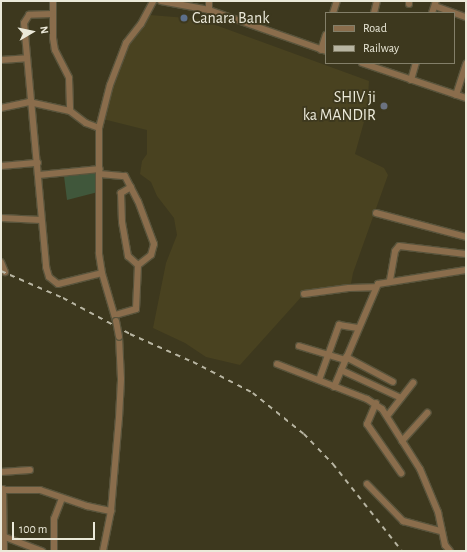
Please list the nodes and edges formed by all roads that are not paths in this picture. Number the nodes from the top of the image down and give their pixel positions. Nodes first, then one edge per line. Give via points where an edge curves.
1 (53, 1) edge
2 (153, 1) edge
3 (161, 1) edge
4 (209, 1) edge
5 (337, 1) edge
6 (377, 1) edge
7 (435, 4) edge
8 (209, 10) junction
9 (333, 12) edge
10 (374, 12) edge
11 (454, 12) edge
12 (455, 12) edge
13 (52, 14) junction
14 (466, 17) edge
15 (324, 50) edge
16 (27, 58) junction
17 (1, 60) edge
18 (365, 64) edge
19 (416, 64) edge
20 (466, 64) edge
21 (411, 80) junction
22 (456, 95) junction
23 (466, 98) edge
24 (30, 102) junction
25 (1, 108) edge
26 (70, 111) junction
27 (99, 128) junction
28 (38, 163) junction
29 (1, 166) edge
30 (100, 172) junction
31 (39, 175) junction
32 (131, 187) junction
33 (376, 213) dead end
34 (1, 218) edge
35 (41, 220) junction
36 (466, 237) edge
37 (466, 254) edge
38 (1, 262) edge
39 (138, 265) junction
40 (466, 270) edge
41 (5, 272) dead end
42 (102, 273) junction
43 (390, 280) junction
44 (374, 287) junction
45 (304, 294) dead end
46 (116, 318) junction
47 (358, 328) junction
48 (299, 346) dead end
49 (327, 355) junction
50 (346, 359) junction
51 (277, 364) dead end
52 (341, 370) junction
53 (318, 380) junction
54 (393, 382) dead end
55 (413, 383) dead end
56 (334, 387) junction
57 (401, 398) junction
58 (376, 404) junction
59 (427, 413) dead end
60 (388, 415) junction
61 (402, 441) junction
62 (30, 470) dead end
63 (1, 472) edge
64 (401, 473) dead end
65 (367, 484) dead end
66 (2, 490) edge
67 (62, 498) junction
68 (111, 510) junction
69 (441, 530) junction
70 (5, 537) junction
71 (4, 551) edge
72 (42, 551) edge
73 (54, 551) edge
74 (103, 551) edge
75 (450, 551) edge

1 - 13 street
2 - 27 street via 142,24 126,43 110,85
3 - 8 street
4 - 8 street
5 - 9 street
6 - 10 street
7 - 11 street
8 - 15 street
12 - 14 street
13 - 16 street via 29,15 26,18
13 - 26 street via 55,50 68,78
16 - 17 street
16 - 24 street
18 - 21 street
19 - 21 street
20 - 22 street
21 - 22 street
22 - 23 street
24 - 25 street
24 - 26 street
24 - 28 street
26 - 27 street
27 - 30 street
28 - 29 street
28 - 31 street
30 - 31 street
30 - 32 street via 122,174
30 - 42 street via 99,253
31 - 35 street
32 - 39 street via 121,192 122,222 128,256
32 - 39 street via 154,244 151,255
33 - 36 street
34 - 35 street
35 - 42 street via 46,267 53,282 67,283
37 - 43 street via 399,246 395,251
38 - 41 street
39 - 46 street via 136,309
40 - 43 street
42 - 46 street
43 - 44 street
44 - 45 street
44 - 47 street
46 - 68 street, bridge via 121,379
47 - 49 street via 339,325
47 - 50 street
48 - 49 street
49 - 50 street
49 - 53 street
50 - 52 street
50 - 54 street
51 - 53 street
52 - 56 street
52 - 57 street
53 - 56 street
55 - 57 street
56 - 58 street
57 - 60 street
58 - 60 street
58 - 64 street via 367,424
59 - 61 street
60 - 61 street
61 - 69 street via 420,469 435,503
62 - 63 street
65 - 69 street via 404,521
66 - 67 street via 30,488
66 - 70 street
67 - 68 street
67 - 73 street via 54,519
68 - 74 street
69 - 75 street via 445,545
70 - 71 street
70 - 72 street

